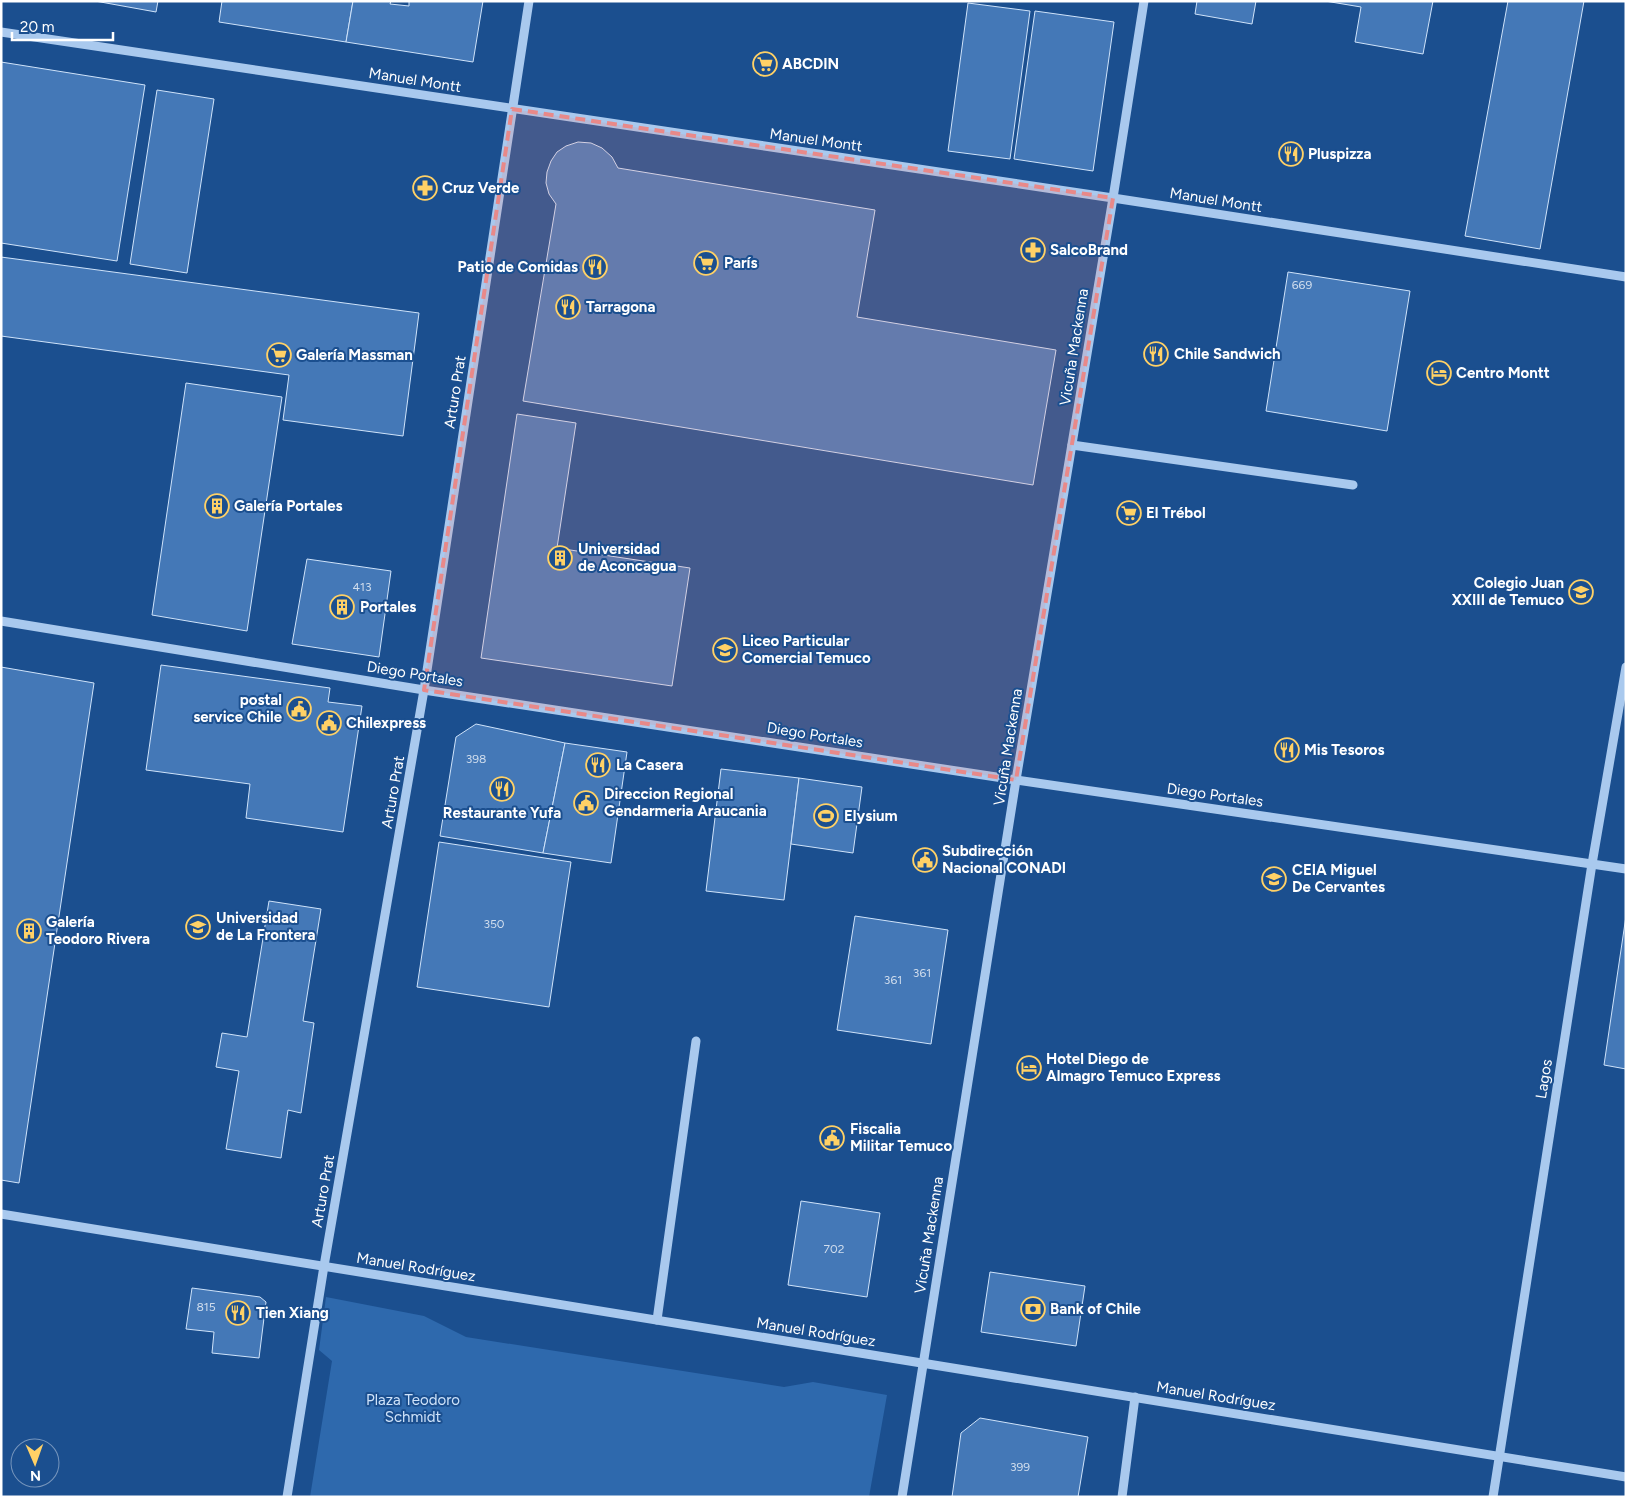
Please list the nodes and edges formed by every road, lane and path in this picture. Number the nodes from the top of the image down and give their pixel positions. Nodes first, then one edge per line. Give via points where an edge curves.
1 (530, 1) edge
2 (1144, 1) edge
3 (1, 32) edge
4 (512, 109) junction
5 (1113, 198) junction
6 (1626, 277) edge
7 (1072, 444) junction
8 (1353, 485) dead end
9 (1, 621) edge
10 (1626, 667) edge
11 (424, 690) junction
12 (1016, 780) junction
13 (1592, 864) junction
14 (1626, 869) edge
15 (696, 1041) dead end
16 (1, 1214) edge
17 (324, 1266) junction
18 (657, 1320) junction
19 (923, 1363) junction
20 (1135, 1397) junction
21 (1499, 1456) junction
22 (1626, 1477) edge
23 (287, 1497) edge
24 (902, 1497) edge
25 (1122, 1497) edge
26 (1493, 1497) edge

1 - 4 street, Arturo Prat
2 - 5 street, Vicuña Mackenna
3 - 4 street, Manuel Montt
4 - 5 street, Manuel Montt
4 - 11 street, Arturo Prat
5 - 6 street, Manuel Montt
5 - 7 street, Vicuña Mackenna
7 - 8 street
7 - 12 street, Vicuña Mackenna
9 - 11 street, Diego Portales
10 - 13 street, Lagos
11 - 12 street, Diego Portales
11 - 17 street, Arturo Prat
12 - 13 street, Diego Portales
12 - 19 street, Vicuña Mackenna
13 - 14 street, Diego Portales
13 - 21 street, Lagos
15 - 18 street
16 - 17 street, Manuel Rodríguez
17 - 18 street, Manuel Rodríguez
17 - 23 street, Arturo Prat
18 - 19 street, Manuel Rodríguez
19 - 20 street, Manuel Rodríguez
19 - 24 street, Vicuña Mackenna
20 - 21 street, Manuel Rodríguez
20 - 25 street
21 - 22 street, Manuel Rodríguez
21 - 26 street, Lagos

